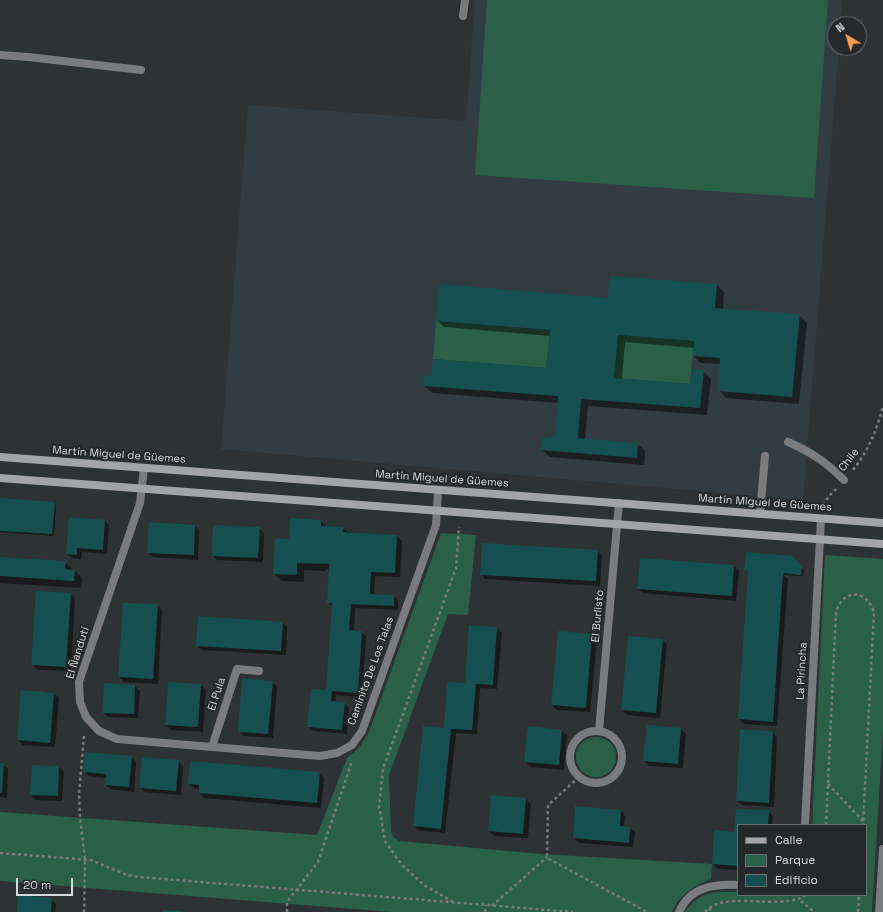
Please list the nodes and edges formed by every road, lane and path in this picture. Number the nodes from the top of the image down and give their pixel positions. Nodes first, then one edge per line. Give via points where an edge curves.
1 (464, 0) edge
2 (463, 16) dead end
3 (0, 55) edge
4 (141, 70) dead end
5 (883, 406) edge
6 (788, 442) dead end
7 (765, 456) dead end
8 (0, 457) edge
9 (144, 468) junction
10 (0, 478) edge
11 (844, 480) junction
12 (141, 489) junction
13 (438, 490) junction
14 (619, 503) junction
15 (437, 511) junction
16 (760, 514) junction
17 (821, 519) junction
18 (883, 523) edge
19 (617, 524) junction
20 (458, 527) dead end
21 (820, 539) junction
22 (883, 544) edge
23 (259, 671) dead end
24 (86, 717) junction
25 (599, 731) junction
26 (212, 747) junction
27 (352, 761) dead end
28 (579, 777) junction
29 (827, 784) junction
30 (863, 821) joint
31 (805, 824) edge
32 (826, 824) edge
33 (883, 849) edge
34 (0, 853) edge
35 (547, 857) junction
36 (84, 859) junction
37 (737, 885) edge
38 (296, 891) junction
39 (805, 896) edge
40 (859, 896) edge
41 (801, 901) junction
42 (453, 903) junction
43 (486, 905) junction
44 (752, 905) dead end
45 (789, 905) dead end
46 (492, 906) junction
47 (709, 908) junction
48 (84, 912) edge
49 (287, 912) edge
50 (485, 912) edge
51 (573, 912) edge
52 (647, 912) edge
53 (679, 912) edge
54 (705, 912) edge
55 (713, 912) edge
56 (814, 912) edge
57 (858, 912) edge
58 (879, 912) edge

1 - 2 street
3 - 4 street
5 - 11 path, Chile via 866,451
6 - 11 street via 807,450
7 - 16 street
8 - 9 main road, Martín Miguel de Güemes
9 - 12 street, El Ñandutí
9 - 13 main road, Martín Miguel de Güemes
10 - 12 main road
11 - 17 path, Chile via 825,501
12 - 15 main road
12 - 24 street, El Ñandutí via 140,503 79,682 80,702
13 - 14 main road, Martín Miguel de Güemes
13 - 15 street, Caminito De Los Talas
14 - 16 main road, Martín Miguel de Güemes
14 - 19 street, El Burlisto
15 - 19 main road
15 - 26 street, Caminito De Los Talas via 436,525 368,715 362,731 352,745 337,753 320,756
16 - 17 main road, Martín Miguel de Güemes
17 - 18 main road, Martín Miguel de Güemes
17 - 21 street, La Pirincha
19 - 21 main road
19 - 25 street, El Burlisto
20 - 42 path via 456,568 383,769 380,806 385,842 402,865 424,885
21 - 22 main road
21 - 31 street, La Pirincha
23 - 26 street, El Pula via 237,669
24 - 26 street, El Ñandutí via 99,731 117,739
24 - 36 path via 79,794
25 - 28 street via 583,734 572,747 570,763
25 - 28 street via 608,733 620,746 622,764 618,773 603,783 586,782
27 - 38 path via 318,862
28 - 35 path via 548,805
29 - 30 path
29 - 30 path via 836,611 843,599 856,594 868,600 874,612
29 - 32 path
33 - 58 street
34 - 36 path
35 - 46 path
35 - 52 path
36 - 38 path via 139,877
36 - 48 path
37 - 53 street via 721,884 698,890 688,898
38 - 42 path
38 - 49 path via 287,902
39 - 41 path
40 - 57 path
41 - 45 path
41 - 56 path
42 - 43 path
43 - 46 path
43 - 50 path
44 - 47 path via 721,904
46 - 51 path
47 - 54 path
47 - 55 path

